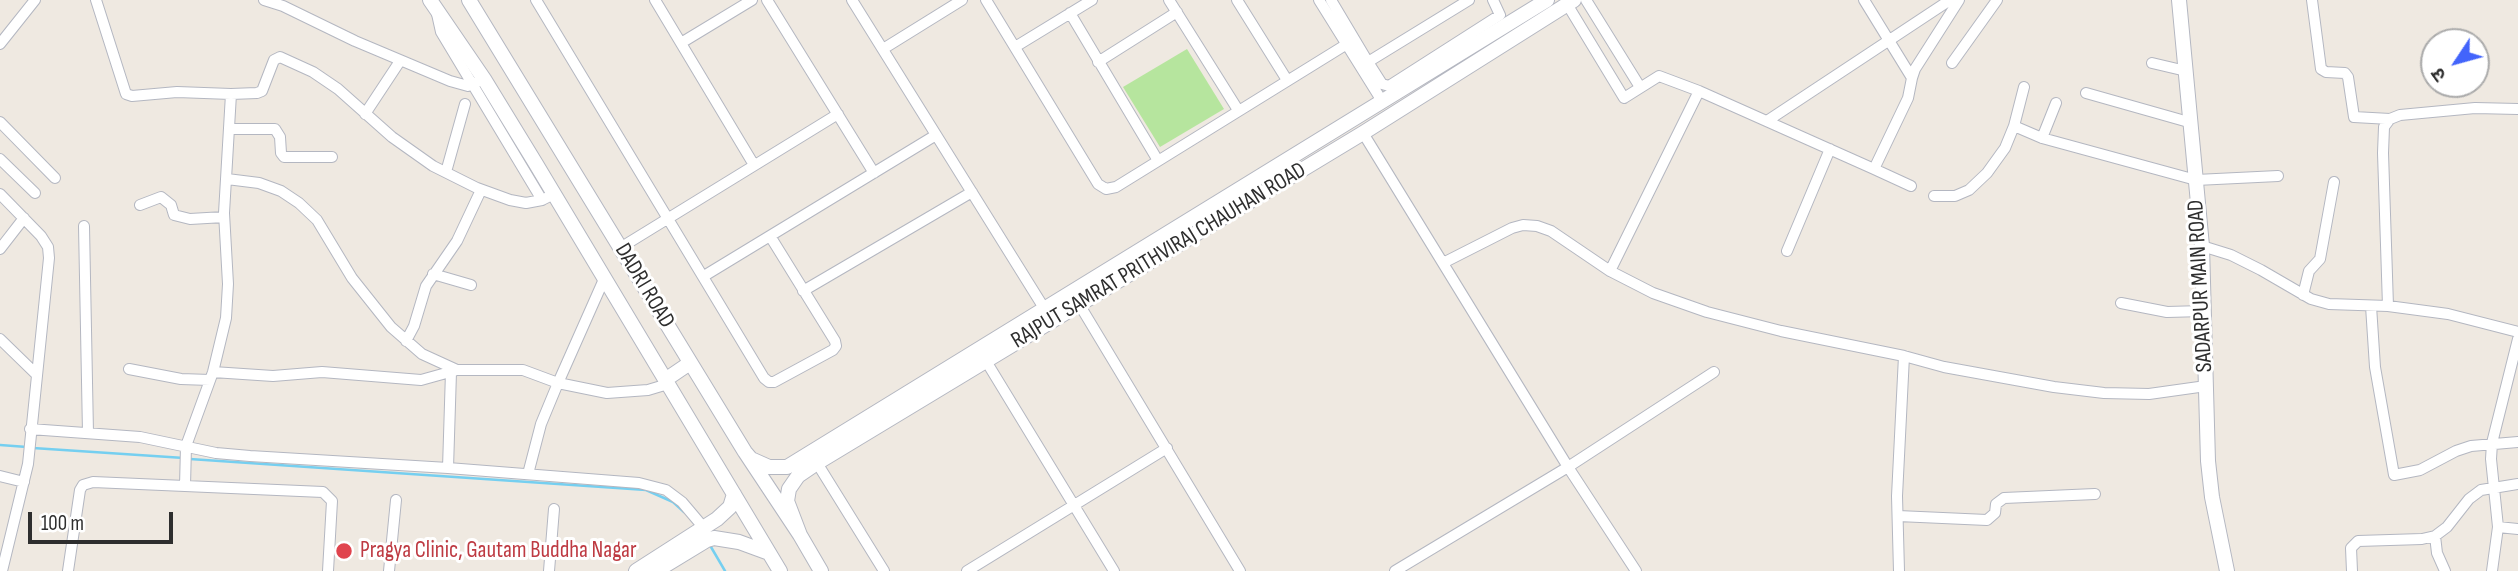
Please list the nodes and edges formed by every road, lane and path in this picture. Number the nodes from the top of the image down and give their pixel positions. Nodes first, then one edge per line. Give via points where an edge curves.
1 (35, 0) edge
2 (96, 0) edge
3 (264, 0) edge
4 (458, 0) edge
5 (469, 0) edge
6 (536, 0) edge
7 (655, 0) edge
8 (752, 0) edge
9 (767, 0) edge
10 (852, 0) edge
11 (962, 0) edge
12 (986, 0) edge
13 (1092, 0) edge
14 (1169, 0) edge
15 (1237, 0) edge
16 (1319, 0) edge
17 (1331, 0) edge
18 (1469, 0) edge
19 (1493, 0) edge
20 (1547, 0) edge
21 (1586, 0) edge
22 (1864, 0) edge
23 (1950, 0) edge
24 (1959, 0) edge
25 (1997, 0) edge
26 (2179, 0) edge
27 (2312, 0) edge
28 (1569, 1) edge
29 (436, 3) edge
30 (1177, 12) junction
31 (1070, 13) junction
32 (1890, 42) junction
33 (681, 43) junction
34 (0, 44) edge
35 (1347, 44) junction
36 (1015, 47) junction
37 (883, 49) junction
38 (400, 61) junction
39 (1098, 62) junction
40 (1368, 62) junction
41 (1952, 63) dead end
42 (2152, 63) dead end
43 (2186, 71) junction
44 (1912, 78) junction
45 (1287, 80) junction
46 (478, 83) junction
47 (1640, 87) junction
48 (2024, 87) dead end
49 (1699, 91) junction
50 (2086, 93) dead end
51 (231, 94) junction
52 (1382, 101) junction
53 (2056, 103) dead end
54 (465, 104) dead end
55 (2518, 109) edge
56 (1238, 110) junction
57 (365, 114) junction
58 (838, 114) junction
59 (524, 118) junction
60 (2390, 118) junction
61 (1768, 121) junction
62 (0, 122) edge
63 (2192, 123) junction
64 (2014, 126) junction
65 (230, 129) junction
66 (1363, 133) junction
67 (936, 135) junction
68 (2042, 138) junction
69 (558, 145) junction
70 (1830, 149) junction
71 (332, 157) dead end
72 (0, 159) edge
73 (1157, 159) junction
74 (536, 164) junction
75 (754, 165) junction
76 (1874, 169) junction
77 (446, 173) junction
78 (874, 173) junction
79 (2278, 176) dead end
80 (55, 178) dead end
81 (226, 179) junction
82 (2196, 180) junction
83 (2334, 182) dead end
84 (1911, 186) dead end
85 (481, 190) junction
86 (972, 192) junction
87 (35, 193) dead end
88 (0, 194) edge
89 (1934, 196) dead end
90 (548, 197) junction
91 (140, 205) dead end
92 (668, 216) junction
93 (224, 217) junction
94 (24, 218) junction
95 (84, 226) dead end
96 (770, 236) junction
97 (2202, 246) junction
98 (620, 248) junction
99 (0, 249) edge
100 (1787, 251) dead end
101 (1443, 263) junction
102 (1610, 271) junction
103 (433, 274) junction
104 (704, 276) junction
105 (605, 277) junction
106 (471, 285) dead end
107 (803, 291) junction
108 (2303, 295) junction
109 (2121, 303) dead end
110 (1079, 304) junction
111 (2371, 306) junction
112 (2388, 306) junction
113 (1044, 308) junction
114 (2203, 311) junction
115 (2518, 332) edge
116 (0, 339) edge
117 (2518, 339) edge
118 (406, 341) junction
119 (1904, 356) junction
120 (986, 361) junction
121 (690, 363) junction
122 (129, 369) dead end
123 (454, 371) junction
124 (1714, 372) dead end
125 (37, 374) junction
126 (211, 376) junction
127 (667, 382) junction
128 (558, 383) junction
129 (2206, 386) junction
130 (30, 432) junction
131 (88, 433) junction
132 (2518, 442) edge
133 (2492, 443) junction
134 (1167, 448) junction
135 (186, 450) junction
136 (745, 452) junction
137 (817, 463) junction
138 (1568, 467) junction
139 (448, 468) junction
140 (528, 474) junction
141 (0, 476) edge
142 (24, 482) junction
143 (2518, 484) edge
144 (185, 486) junction
145 (2494, 486) junction
146 (734, 494) junction
147 (2095, 494) dead end
148 (396, 500) dead end
149 (1074, 506) junction
150 (554, 509) dead end
151 (1898, 516) junction
152 (2498, 527) junction
153 (704, 528) junction
154 (2518, 529) edge
155 (800, 535) junction
156 (2435, 536) junction
157 (769, 553) junction
158 (2, 571) edge
159 (68, 571) edge
160 (328, 571) edge
161 (389, 571) edge
162 (548, 571) edge
163 (636, 571) edge
164 (656, 571) edge
165 (780, 571) edge
166 (821, 571) edge
167 (884, 571) edge
168 (967, 571) edge
169 (1114, 571) edge
170 (1240, 571) edge
171 (1395, 571) edge
172 (1636, 571) edge
173 (1899, 571) edge
174 (2227, 571) edge
175 (2352, 571) edge
176 (2445, 571) edge
177 (2492, 571) edge

1 - 34 street
2 - 51 street via 126,94
3 - 38 street
4 - 59 street
5 - 69 street, DADRI ROAD
6 - 92 street
7 - 33 street
8 - 33 street
9 - 58 street
10 - 37 street
11 - 37 street
12 - 36 street
13 - 31 street
14 - 30 street
15 - 45 street
16 - 35 street
17 - 40 street
18 - 40 street
19 - 40 street via 1500,15 1389,86 1382,85
20 - 52 street, RAJPUT SAMRAT PRITHVIRAJ CHAUHAN ROAD
21 - 47 street
22 - 32 street
23 - 32 street
24 - 44 street
25 - 41 street
26 - 43 street, SADARPUR MAIN ROAD
27 - 60 street via 2321,69 2341,71 2348,77 2354,117
28 - 47 street via 1624,98
28 - 66 street, RAJPUT SAMRAT PRITHVIRAJ CHAUHAN ROAD
29 - 46 street, DADRI ROAD
29 - 59 street
30 - 39 street
30 - 56 street
31 - 36 street
31 - 39 street
32 - 44 street
32 - 61 street
33 - 75 street
35 - 45 street
35 - 52 street
36 - 73 street via 1098,184 1116,187
37 - 67 street
38 - 46 street via 465,86
38 - 57 street
39 - 73 street
42 - 43 street
43 - 63 street, SADARPUR MAIN ROAD
44 - 76 street via 1908,98
45 - 56 street
46 - 74 street, DADRI ROAD
46 - 90 street
47 - 49 street via 1658,76
48 - 64 street
49 - 61 street
49 - 102 street
50 - 63 street
51 - 57 street via 262,91 271,63 280,57 313,72
51 - 65 street
52 - 113 street, RAJPUT SAMRAT PRITHVIRAJ CHAUHAN ROAD
53 - 68 street
54 - 77 street
55 - 60 street via 2475,108
56 - 73 street
57 - 77 street
58 - 75 street
58 - 78 street
59 - 69 street via 547,143
59 - 74 street via 537,150
60 - 112 street via 2384,127 2383,153
61 - 70 street
62 - 80 street
63 - 82 street, SADARPUR MAIN ROAD
64 - 68 street
64 - 89 street via 2005,148 1969,190 1955,196
65 - 71 street via 275,129 285,158
65 - 81 street
66 - 101 street
66 - 110 street, RAJPUT SAMRAT PRITHVIRAJ CHAUHAN ROAD
67 - 78 street
67 - 86 street
68 - 82 street
69 - 98 street, DADRI ROAD
70 - 76 street
70 - 100 street
72 - 87 street
74 - 90 street, DADRI ROAD
75 - 92 street
76 - 84 street
77 - 85 street
78 - 96 street
79 - 82 street
81 - 93 street
81 - 118 street via 259,183 299,203 317,220 372,305
82 - 97 street, SADARPUR MAIN ROAD
83 - 108 street via 2320,259 2309,271
85 - 90 street via 526,203
85 - 103 street via 457,241
86 - 107 street
86 - 113 street
88 - 94 street
90 - 105 street, DADRI ROAD
91 - 93 street via 161,197 174,215
92 - 98 street
92 - 104 street
93 - 126 street via 226,318
94 - 99 street
94 - 125 street via 48,247 49,258
95 - 131 street
96 - 104 street
96 - 107 street
97 - 108 street via 2262,270
97 - 114 street, SADARPUR MAIN ROAD
98 - 121 street, DADRI ROAD
101 - 102 street via 1523,225 1551,232
101 - 138 street
102 - 119 street via 1653,293 1707,312
103 - 106 street
103 - 118 street
104 - 107 street via 769,382 835,346
105 - 127 street, DADRI ROAD
105 - 128 street
108 - 111 street via 2329,304
109 - 114 street via 2168,313
110 - 120 street, RAJPUT SAMRAT PRITHVIRAJ CHAUHAN ROAD
110 - 134 street
111 - 112 street
111 - 133 street via 2375,367 2394,475 2420,471 2456,451
112 - 115 street via 2448,314
113 - 136 street, RAJPUT SAMRAT PRITHVIRAJ CHAUHAN ROAD via 787,467 769,467
114 - 129 street, SADARPUR MAIN ROAD
116 - 125 street
117 - 133 street
118 - 123 street
119 - 129 street via 2000,379 2104,393 2148,394
119 - 151 street
120 - 137 street, RAJPUT SAMRAT PRITHVIRAJ CHAUHAN ROAD
120 - 149 street
121 - 127 street
121 - 136 street, DADRI ROAD
122 - 126 street via 181,379
123 - 126 street via 421,380 322,372
123 - 128 street via 523,370
123 - 139 street
124 - 138 street
125 - 130 street
126 - 135 street
127 - 128 street via 648,390 607,393
127 - 146 street, DADRI ROAD
128 - 140 street
129 - 174 street, SADARPUR MAIN ROAD via 2212,497
130 - 131 street
130 - 142 street
131 - 135 street via 141,437
132 - 133 street
133 - 145 street
134 - 149 street
134 - 170 street
135 - 139 street
135 - 144 street
136 - 155 street, DADRI ROAD
137 - 155 street, RAJPUT SAMRAT PRITHVIRAJ CHAUHAN ROAD via 789,489 787,500
137 - 167 street
138 - 171 street
138 - 172 street
139 - 140 street
140 - 153 street via 639,483 666,490
141 - 142 street
142 - 158 street
143 - 145 street
144 - 159 street via 83,485
144 - 160 street via 330,495
145 - 152 street
145 - 156 street via 2469,499
146 - 153 street via 730,507
146 - 157 street, DADRI ROAD
147 - 151 street via 2004,498 1987,520
148 - 161 street
149 - 168 street
149 - 169 street
150 - 162 street
151 - 173 street
152 - 154 street
152 - 177 street
153 - 163 street
155 - 166 street, DADRI ROAD
156 - 175 street via 2358,541 2351,548
156 - 176 street
157 - 164 street via 715,538
157 - 165 street, DADRI ROAD

